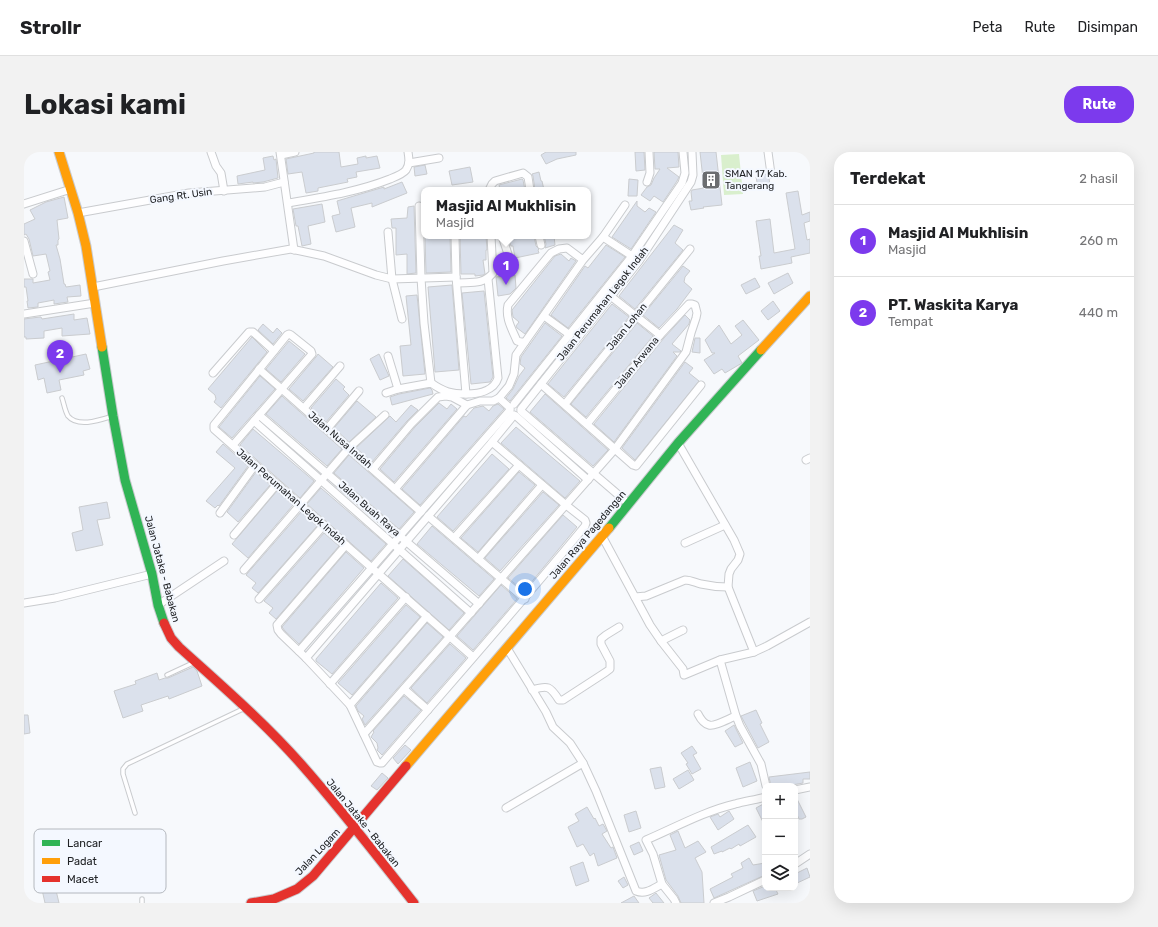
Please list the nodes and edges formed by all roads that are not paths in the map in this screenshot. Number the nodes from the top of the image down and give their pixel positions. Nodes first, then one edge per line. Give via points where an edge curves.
1 (59, 152) edge
2 (211, 152) edge
3 (295, 152) edge
4 (408, 152) edge
5 (649, 152) edge
6 (683, 152) edge
7 (692, 152) edge
8 (768, 152) edge
9 (280, 153) edge
10 (439, 158) dead end
11 (409, 163) junction
12 (771, 174) dead end
13 (284, 182) junction
14 (647, 182) dead end
15 (490, 187) edge
16 (530, 187) edge
17 (71, 189) junction
18 (224, 191) junction
19 (288, 202) junction
20 (24, 204) edge
21 (625, 205) dead end
22 (419, 206) dead end
23 (78, 213) junction
24 (388, 232) dead end
25 (603, 236) junction
26 (455, 239) edge
27 (491, 239) edge
28 (503, 239) edge
29 (540, 239) edge
30 (24, 241) edge
31 (541, 245) dead end
32 (294, 250) junction
33 (690, 250) dead end
34 (632, 256) junction
35 (510, 260) dead end
36 (583, 260) junction
37 (32, 274) dead end
38 (421, 278) junction
39 (392, 279) junction
40 (488, 279) junction
41 (456, 280) junction
42 (93, 288) junction
43 (604, 291) junction
44 (611, 296) junction
45 (810, 296) edge
46 (95, 303) junction
47 (24, 314) edge
48 (544, 316) junction
49 (636, 316) junction
50 (402, 319) dead end
51 (570, 335) junction
52 (660, 335) junction
53 (525, 342) junction
54 (274, 351) junction
55 (388, 356) dead end
56 (340, 366) dead end
57 (259, 368) junction
58 (213, 373) dead end
59 (432, 383) junction
60 (541, 384) junction
61 (701, 385) dead end
62 (282, 389) junction
63 (398, 389) junction
64 (359, 391) dead end
65 (386, 393) dead end
66 (466, 394) junction
67 (62, 398) dead end
68 (499, 398) junction
69 (565, 404) junction
70 (467, 405) junction
71 (304, 408) junction
72 (515, 410) junction
73 (385, 414) dead end
74 (259, 415) junction
75 (113, 416) junction
76 (254, 421) junction
77 (587, 424) junction
78 (327, 429) junction
79 (492, 442) junction
80 (678, 443) junction
81 (233, 445) junction
82 (349, 448) junction
83 (615, 449) junction
84 (255, 465) junction
85 (519, 465) junction
86 (373, 469) junction
87 (327, 473) junction
88 (594, 473) junction
89 (321, 480) junction
90 (588, 480) junction
91 (277, 484) junction
92 (542, 485) junction
93 (395, 489) junction
94 (300, 504) junction
95 (629, 504) junction
96 (566, 505) junction
97 (421, 512) junction
98 (220, 513) dead end
99 (428, 516) junction
100 (324, 525) junction
101 (725, 525) junction
102 (234, 535) dead end
103 (400, 536) junction
104 (602, 536) junction
105 (454, 538) junction
106 (406, 542) junction
107 (685, 543) dead end
108 (346, 544) junction
109 (393, 544) junction
110 (400, 549) junction
111 (478, 559) junction
112 (224, 561) dead end
113 (372, 568) junction
114 (244, 570) dead end
115 (152, 574) junction
116 (379, 574) junction
117 (501, 579) junction
118 (728, 587) junction
119 (406, 597) junction
120 (635, 597) junction
121 (259, 599) dead end
122 (525, 599) junction
123 (24, 603) edge
124 (479, 604) junction
125 (158, 605) junction
126 (471, 612) junction
127 (427, 616) junction
128 (810, 622) edge
129 (619, 627) dead end
130 (682, 630) dead end
131 (450, 637) junction
132 (660, 641) junction
133 (507, 648) junction
134 (300, 652) junction
135 (754, 652) junction
136 (473, 657) junction
137 (306, 658) junction
138 (720, 660) junction
139 (196, 662) junction
140 (167, 675) dead end
141 (330, 684) junction
142 (404, 689) junction
143 (532, 690) junction
144 (350, 705) junction
145 (247, 708) junction
146 (428, 710) junction
147 (698, 714) dead end
148 (736, 716) junction
149 (364, 734) junction
150 (583, 763) junction
151 (765, 783) edge
152 (810, 787) edge
153 (798, 789) edge
154 (762, 798) edge
155 (506, 808) dead end
156 (135, 813) dead end
157 (354, 828) junction
158 (810, 854) edge
159 (798, 862) edge
160 (762, 881) edge
161 (662, 884) junction
162 (251, 903) edge
163 (414, 903) edge
164 (676, 903) edge
165 (714, 903) edge

1 - 17 main road, Jalan Jatake - Babakan
2 - 18 street via 221,173
3 - 9 street
4 - 11 street
5 - 14 street via 650,173
6 - 34 street, Jalan Perumahan Legok Indah via 685,172 682,183
7 - 44 street, Jalan Perumahan Legok Indah via 691,182
8 - 12 street
9 - 13 street
10 - 11 street
11 - 19 street via 406,170 399,175 367,187
13 - 18 street, Gang Rt. Usin via 265,187
13 - 19 street
15 - 16 street via 496,181 524,173 528,177
17 - 20 street
17 - 23 main road, Jalan Jatake - Babakan
18 - 23 street, Gang Rt. Usin via 189,193
19 - 32 street
21 - 25 street
22 - 38 street
23 - 42 main road, Jalan Jatake - Babakan
24 - 39 street
25 - 34 street
25 - 36 street
26 - 41 street
27 - 40 street via 493,273
28 - 35 street
29 - 31 street
30 - 37 street
32 - 39 street via 324,256
32 - 42 street via 253,255
33 - 49 street, Jalan Lohan
34 - 43 street, Jalan Perumahan Legok Indah
36 - 48 street
36 - 53 street via 567,248 552,253 508,305 506,313 517,341
38 - 39 street
38 - 41 street
38 - 59 street
39 - 50 street
40 - 41 street via 482,282
40 - 66 street via 498,378 486,391
41 - 66 street
42 - 46 main road, Jalan Jatake - Babakan
43 - 44 street
43 - 51 street, Jalan Perumahan Legok Indah
44 - 49 street
44 - 60 street, Jalan Perumahan Legok Indah
45 - 80 main road, Jalan Raya Pagedangan
46 - 47 street
46 - 75 main road, Jalan Jatake - Babakan
48 - 51 street
48 - 53 street
49 - 52 street
49 - 69 street, Jalan Lohan
51 - 72 street, Jalan Perumahan Legok Indah
52 - 77 street, Jalan Arwana
52 - 83 street, Jalan Arwana via 689,304 695,305 696,318 686,352
53 - 68 street via 516,355 514,374 509,386
54 - 57 street
54 - 58 street via 253,332 249,332
54 - 62 street via 289,334 312,352
55 - 63 street
56 - 71 street
57 - 62 street, Jalan Nusa Indah
57 - 81 street, Jalan Perumahan Legok Indah via 214,425 213,428
59 - 63 street
59 - 66 street via 447,392
60 - 69 street
60 - 72 street, Jalan Perumahan Legok Indah
61 - 83 street via 636,466
62 - 71 street, Jalan Nusa Indah
62 - 74 street
63 - 65 street
64 - 78 street
67 - 75 lane via 67,414 73,420 83,422
68 - 70 street
68 - 72 street
69 - 77 street
70 - 86 street via 452,397 438,398 411,424
70 - 93 street
71 - 78 street, Jalan Nusa Indah
72 - 79 street, Jalan Perumahan Legok Indah
72 - 88 street
72 - 90 street
72 - 97 street, Jalan Perumahan Legok Indah
73 - 82 street
74 - 76 street
74 - 87 street, Jalan Buah Raya
75 - 115 main road, Jalan Jatake - Babakan via 125,480
76 - 81 street
76 - 89 street, Jalan Buah Raya
77 - 83 street
78 - 82 street, Jalan Nusa Indah
79 - 85 street
79 - 99 street, Jalan Perumahan Legok Indah
80 - 95 main road, Jalan Raya Pagedangan
80 - 101 street
81 - 84 street, Jalan Perumahan Legok Indah
82 - 86 street, Jalan Nusa Indah
82 - 87 street
83 - 88 street
84 - 91 street, Jalan Perumahan Legok Indah
84 - 98 street
85 - 92 street
85 - 105 street
86 - 93 street, Jalan Nusa Indah
87 - 89 street
87 - 103 street, Jalan Buah Raya
88 - 90 street
88 - 95 street
89 - 94 street
89 - 109 street, Jalan Buah Raya
90 - 96 street
91 - 94 street, Jalan Perumahan Legok Indah
91 - 102 street
92 - 96 street
92 - 111 street
93 - 97 street, Jalan Nusa Indah
94 - 100 street, Jalan Perumahan Legok Indah
94 - 114 street
95 - 104 main road, Jalan Raya Pagedangan
96 - 117 street
96 - 122 street via 585,520 585,526
97 - 103 street, Jalan Perumahan Legok Indah
99 - 105 street
99 - 106 street, Jalan Perumahan Legok Indah
100 - 108 street, Jalan Perumahan Legok Indah
100 - 121 street
101 - 107 street
101 - 118 street via 740,554 729,574
103 - 106 street, Jalan Buah Raya
103 - 109 street, Jalan Perumahan Legok Indah
104 - 120 street
104 - 133 main road, Jalan Raya Pagedangan
105 - 111 street
106 - 110 street, Jalan Perumahan Legok Indah
106 - 124 street, Jalan Buah Raya
108 - 113 street, Jalan Perumahan Legok Indah
108 - 134 street via 277,625 281,634
109 - 110 street, Jalan Buah Raya
109 - 113 street, Jalan Perumahan Legok Indah
110 - 116 street, Jalan Perumahan Legok Indah
110 - 126 street, Jalan Buah Raya
111 - 117 street
112 - 125 street
113 - 116 street, Jalan Perumahan Legok Indah
113 - 134 street, Jalan Perumahan Legok Indah
115 - 123 street
115 - 125 main road, Jalan Jatake - Babakan
116 - 119 street, Jalan Perumahan Legok Indah
116 - 137 street, Jalan Perumahan Legok Indah
117 - 122 street
117 - 124 street
118 - 120 street via 714,587 685,580 646,596
118 - 135 street
119 - 127 street, Jalan Perumahan Legok Indah
119 - 141 street
120 - 132 street
122 - 136 street
124 - 126 street
125 - 139 main road, Jalan Jatake - Babakan via 171,638
126 - 131 street
127 - 131 street, Jalan Perumahan Legok Indah
127 - 144 street
128 - 135 street
129 - 143 street via 601,639 610,661 610,669 606,672 563,700 559,700 548,686
130 - 132 street
131 - 136 street, Jalan Perumahan Legok Indah
131 - 142 street
132 - 138 street via 683,669 684,675
133 - 143 street
133 - 157 main road, Jalan Raya Pagedangan
134 - 137 street
135 - 138 street
136 - 146 street
137 - 141 street
138 - 148 street
139 - 140 lane
139 - 145 main road, Jalan Jatake - Babakan
141 - 144 street
142 - 146 street
142 - 149 street
143 - 150 street via 553,727 570,743
144 - 149 street
145 - 156 lane via 127,764 123,774
145 - 157 main road, Jalan Jatake - Babakan via 301,764
146 - 149 street via 380,764
147 - 148 street via 708,725 713,726
148 - 151 street via 760,764
150 - 155 street
150 - 161 street via 636,891 646,892
152 - 153 street
154 - 161 street via 717,810 646,840
157 - 162 main road, Jalan Logam via 312,876 297,889 274,899
157 - 163 main road, Jalan Jatake - Babakan
158 - 159 street
160 - 165 street
161 - 164 street

